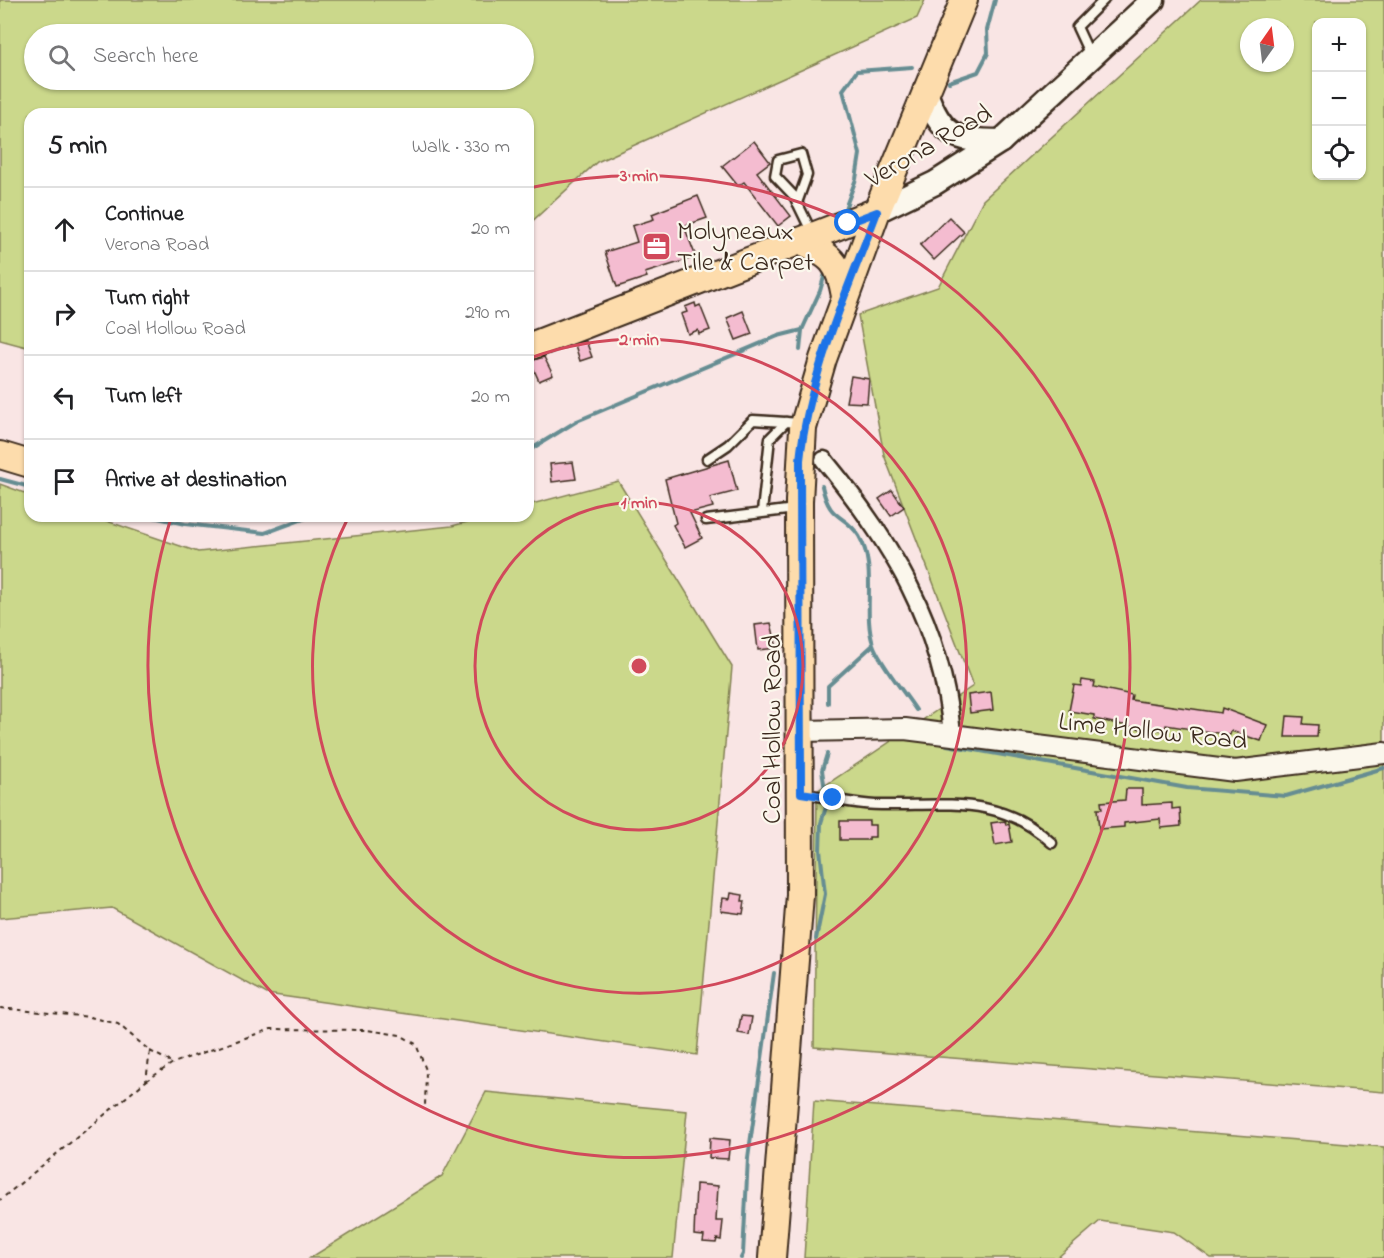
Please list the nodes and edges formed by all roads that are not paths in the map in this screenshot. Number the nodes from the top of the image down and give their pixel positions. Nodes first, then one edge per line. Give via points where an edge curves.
1 (964, 0) edge
2 (1104, 0) edge
3 (1153, 0) edge
4 (1091, 58) junction
5 (925, 90) junction
6 (1001, 141) junction
7 (797, 203) junction
8 (877, 212) junction
9 (826, 242) junction
10 (845, 296) junction
11 (534, 345) edge
12 (795, 422) junction
13 (0, 455) edge
14 (707, 459) dead end
15 (824, 460) dead end
16 (24, 462) edge
17 (799, 508) junction
18 (762, 512) junction
19 (706, 520) dead end
20 (801, 731) junction
21 (952, 734) junction
22 (1384, 753) edge
23 (809, 794) junction
24 (1052, 843) dead end
25 (772, 1258) edge

1 - 5 main road, Coal Hollow Road
2 - 4 lane via 1077,27
3 - 4 main road, Verona Road
4 - 6 main road, Verona Road
5 - 6 main road via 934,115 947,132 976,141
5 - 8 main road, Coal Hollow Road
6 - 8 main road, Verona Road via 935,183
7 - 7 lane via 774,176 778,160 801,154 807,175
7 - 9 lane
8 - 9 main road, Verona Road
8 - 10 main road, Coal Hollow Road
9 - 10 main road
9 - 11 main road, Verona Road
10 - 12 main road, Coal Hollow Road
12 - 14 lane via 753,420
12 - 17 main road, Coal Hollow Road via 800,460
12 - 18 lane via 770,438
13 - 16 main road
15 - 21 street via 878,529 902,570 932,637 944,680
17 - 18 lane
17 - 20 main road, Coal Hollow Road
18 - 19 lane
20 - 21 street, Lime Hollow Road via 905,729
20 - 23 main road, Coal Hollow Road
21 - 22 street, Lime Hollow Road via 1235,771
23 - 24 lane via 879,805 967,804 1009,813
23 - 25 main road, Coal Hollow Road

